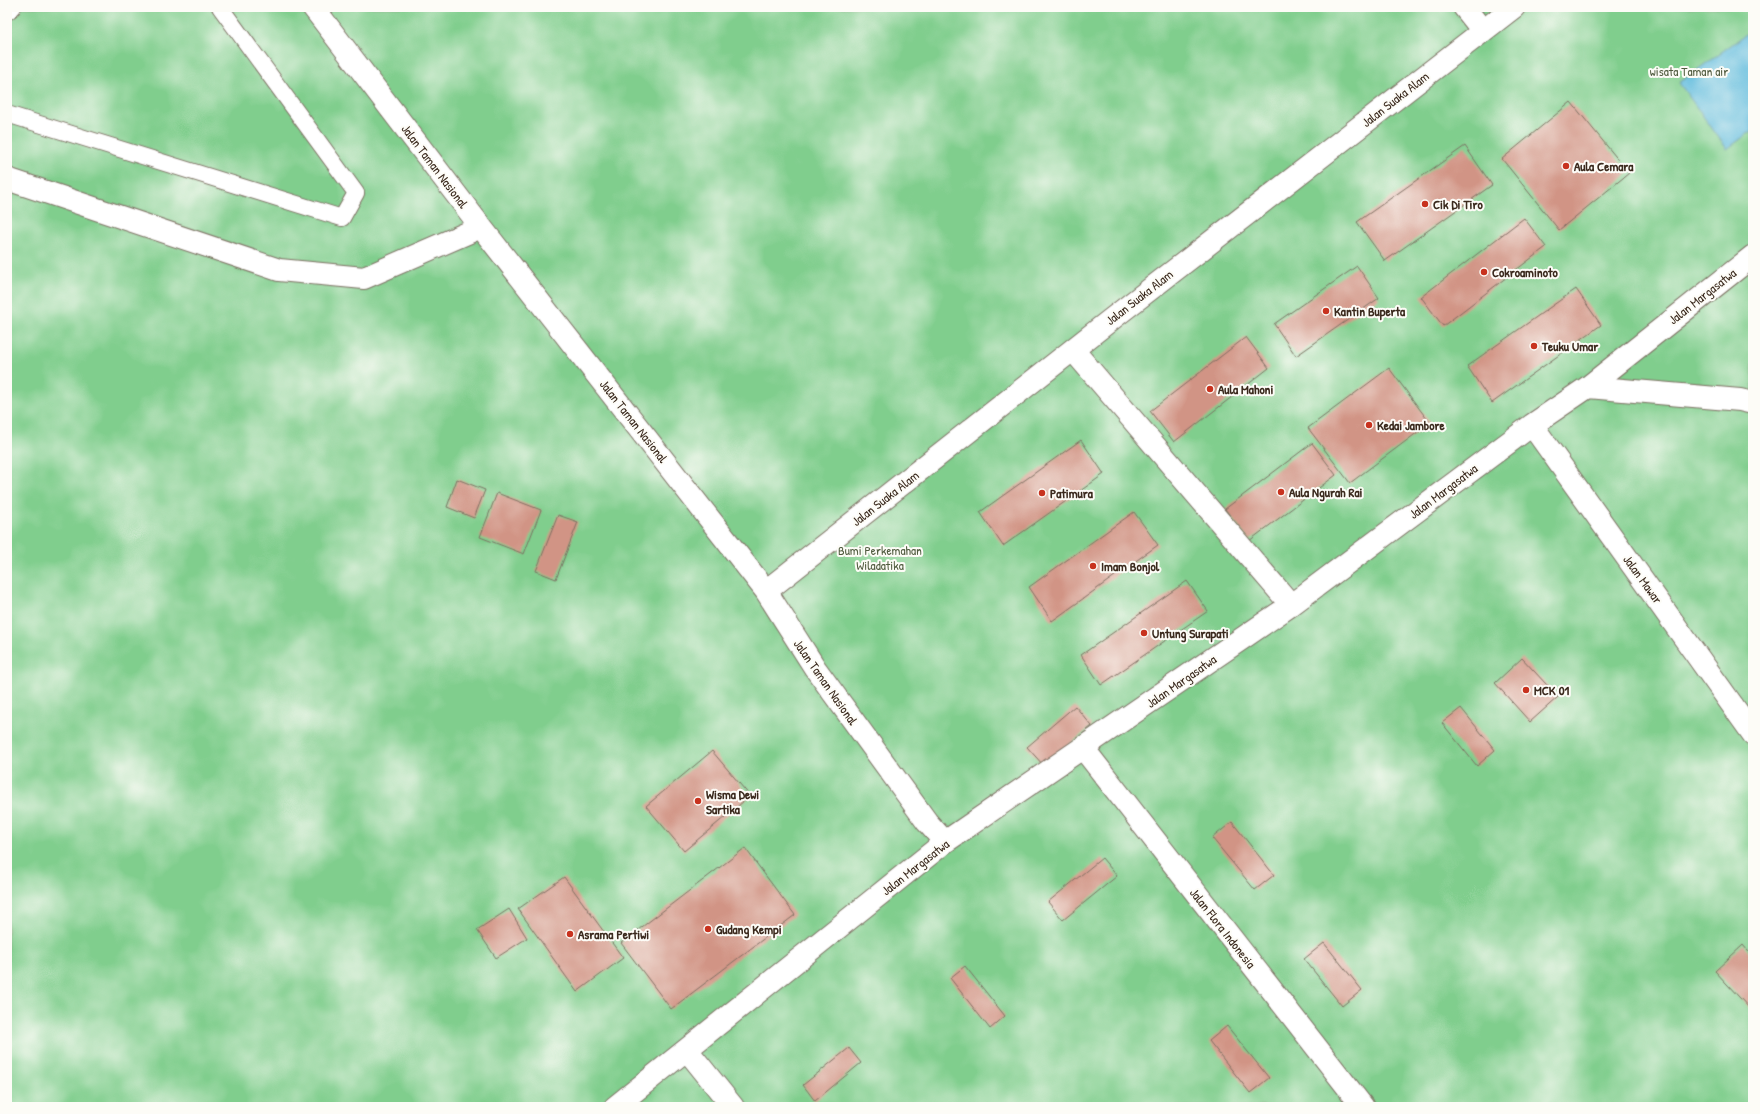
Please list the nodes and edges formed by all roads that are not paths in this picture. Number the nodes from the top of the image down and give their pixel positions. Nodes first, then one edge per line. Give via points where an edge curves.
1 (13, 7) edge
2 (220, 7) edge
3 (313, 7) edge
4 (1464, 7) edge
5 (1514, 7) edge
6 (7, 12) edge
7 (1483, 31) junction
8 (7, 114) edge
9 (7, 179) edge
10 (482, 227) junction
11 (1753, 256) edge
12 (1073, 350) junction
13 (1588, 387) junction
14 (1753, 403) edge
15 (1532, 425) junction
16 (766, 591) junction
17 (1291, 605) junction
18 (1753, 734) edge
19 (1083, 748) junction
20 (946, 842) junction
21 (687, 1050) junction
22 (615, 1107) edge
23 (733, 1107) edge
24 (1363, 1107) edge

1 - 6 lane
2 - 8 lane via 356,193 342,218
3 - 10 street, Jalan Taman Nasional
4 - 7 street
5 - 7 street, Jalan Suaka Alam
7 - 12 street, Jalan Suaka Alam
9 - 10 street via 287,271 364,278
10 - 16 street, Jalan Taman Nasional
11 - 13 street, Jalan Margasatwa
12 - 16 street, Jalan Suaka Alam
12 - 17 street
13 - 14 street
13 - 15 street, Jalan Margasatwa
15 - 17 street, Jalan Margasatwa
15 - 18 street, Jalan Mawar
16 - 20 street, Jalan Taman Nasional via 815,668 927,822
17 - 19 street, Jalan Margasatwa
19 - 20 street, Jalan Margasatwa
19 - 24 street, Jalan Flora Indonesia
20 - 21 street, Jalan Margasatwa
21 - 22 street, Jalan Margasatwa
21 - 23 street

